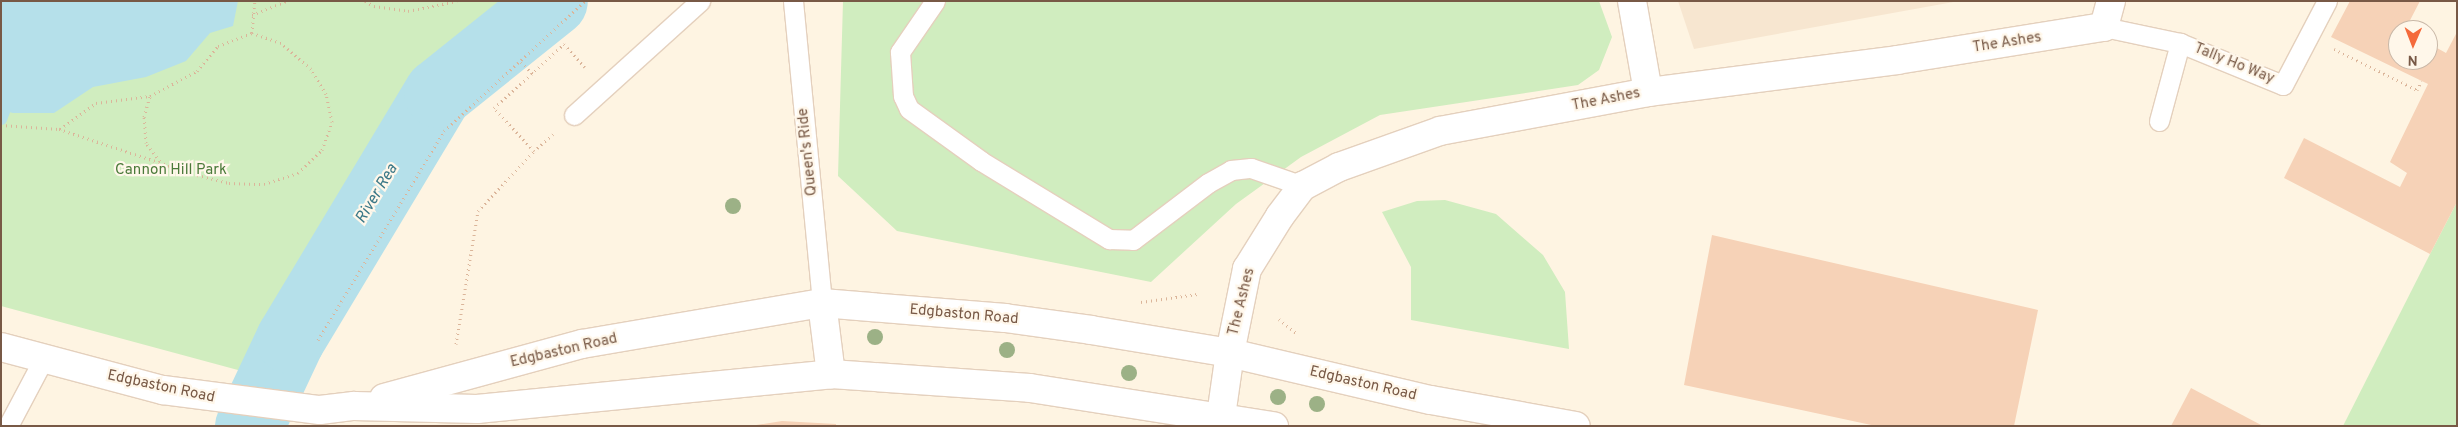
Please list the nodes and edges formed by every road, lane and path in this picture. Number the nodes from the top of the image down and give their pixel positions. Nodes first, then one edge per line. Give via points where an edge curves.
1 (255, 1) edge
2 (286, 1) edge
3 (365, 1) edge
4 (457, 1) edge
5 (585, 1) edge
6 (700, 1) edge
7 (793, 1) edge
8 (936, 1) edge
9 (1632, 1) edge
10 (2111, 1) edge
11 (2327, 1) edge
12 (252, 16) junction
13 (2104, 27) junction
14 (252, 33) junction
15 (2308, 36) junction
16 (2180, 43) junction
17 (564, 44) dead end
18 (521, 62) junction
19 (532, 74) junction
20 (2420, 81) dead end
21 (1648, 92) junction
22 (150, 96) junction
23 (574, 115) joint
24 (2159, 121) dead end
25 (1, 125) edge
26 (59, 129) junction
27 (534, 151) junction
28 (160, 161) junction
29 (1303, 186) junction
30 (1197, 294) dead end
31 (822, 303) junction
32 (1132, 304) dead end
33 (318, 340) dead end
34 (1, 347) edge
35 (1230, 353) junction
36 (43, 360) junction
37 (831, 374) junction
38 (450, 380) junction
39 (354, 406) junction
40 (1221, 416) junction
41 (8, 426) edge
42 (1274, 426) edge
43 (1576, 426) edge

1 - 12 path
2 - 12 path
3 - 4 path via 408,11
5 - 18 path
6 - 23 lane
7 - 31 lane, Queen's Ride
8 - 29 lane via 900,52 903,96 909,109 981,161 1109,239 1133,240 1208,183 1231,170 1251,168
9 - 21 main road
10 - 13 main road
11 - 15 lane, Tally Ho Way
12 - 14 path
13 - 16 lane
13 - 21 main road, The Ashes via 1887,62
14 - 22 path via 218,46 197,71
14 - 28 path via 281,43 311,69 326,94 332,122 322,150 298,173 264,184 229,183
15 - 16 lane, Tally Ho Way via 2283,85
15 - 20 path via 2416,90
16 - 24 lane
17 - 19 path
18 - 19 path
18 - 33 path via 444,131
19 - 27 path via 494,108
21 - 29 main road, The Ashes via 1440,131 1338,167
22 - 26 path via 96,103
22 - 28 path via 144,117 146,143
23 - 27 path
25 - 26 path
26 - 28 path
27 - 38 path via 478,211
29 - 35 main road, The Ashes via 1247,269
30 - 32 path
31 - 35 main road, Edgbaston Road via 1005,318
31 - 37 main road
31 - 38 main road, Edgbaston Road via 582,344
34 - 36 main road, Edgbaston Road
35 - 40 main road, The Ashes
35 - 43 main road, Edgbaston Road via 1431,400
36 - 39 main road, Edgbaston Road via 213,399 320,410
36 - 41 lane
37 - 39 main road, Edgbaston Road via 477,408
37 - 40 main road, Edgbaston Road via 1030,388
38 - 39 main road, Edgbaston Road
40 - 42 main road, Edgbaston Road

